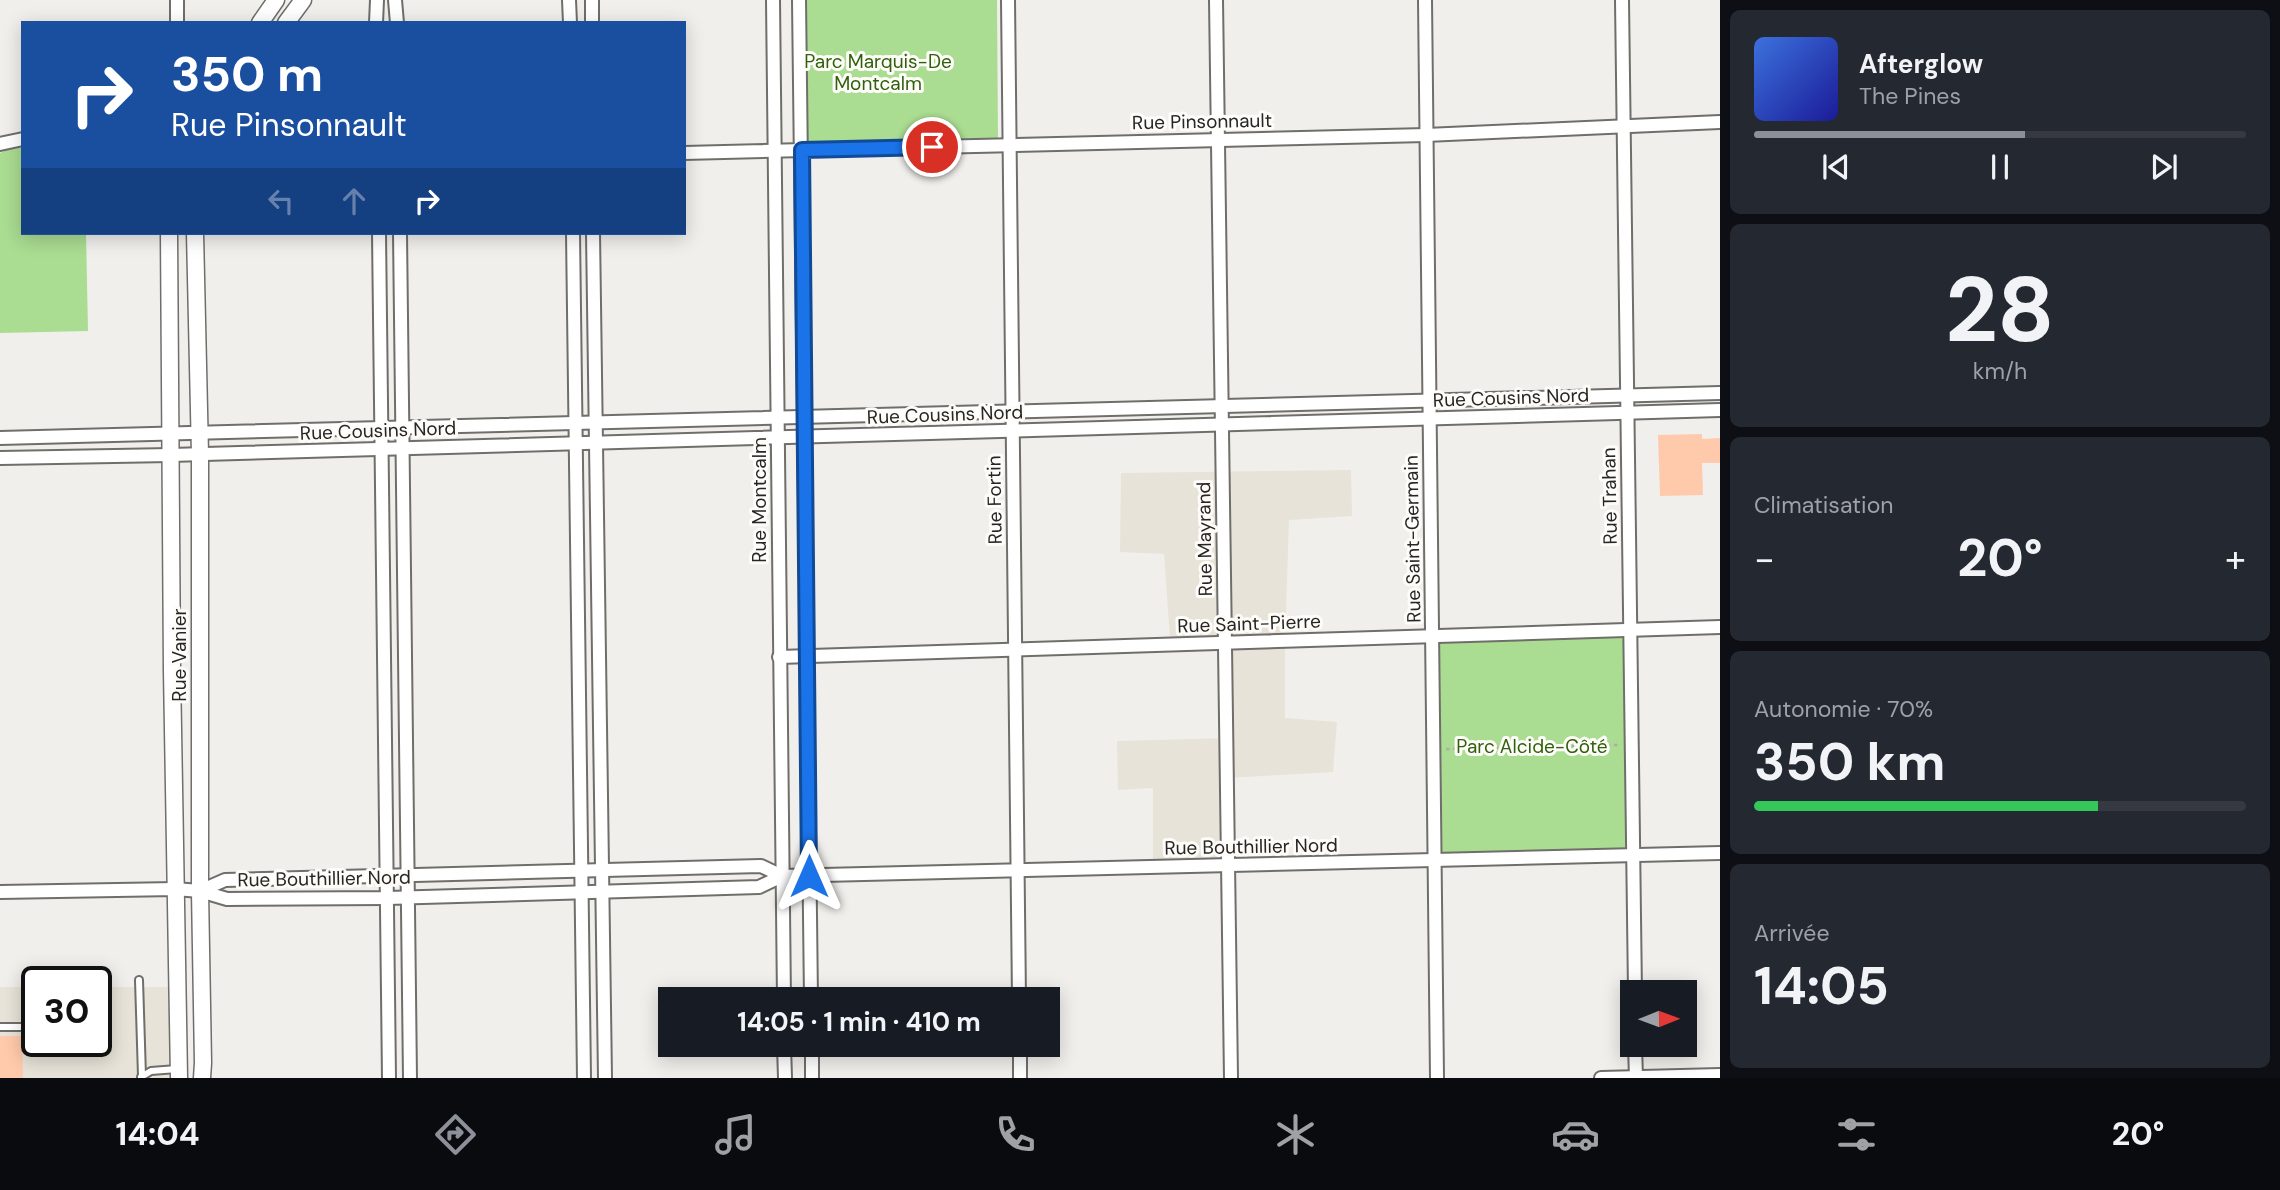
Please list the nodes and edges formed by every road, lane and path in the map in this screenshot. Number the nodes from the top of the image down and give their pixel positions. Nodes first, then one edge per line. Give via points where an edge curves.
1 (177, 0) edge
2 (276, 0) edge
3 (303, 0) edge
4 (377, 0) edge
5 (395, 0) edge
6 (569, 0) edge
7 (592, 0) edge
8 (773, 0) edge
9 (799, 0) edge
10 (1008, 0) edge
11 (1216, 0) edge
12 (1425, 0) edge
13 (1622, 0) edge
14 (177, 21) edge
15 (261, 21) edge
16 (287, 21) edge
17 (376, 21) edge
18 (397, 21) edge
19 (570, 21) edge
20 (592, 21) edge
21 (1720, 122) edge
22 (1624, 126) junction
23 (1426, 135) junction
24 (21, 139) edge
25 (1218, 140) junction
26 (0, 144) edge
27 (1010, 145) junction
28 (802, 150) junction
29 (775, 151) junction
30 (686, 153) edge
31 (169, 235) edge
32 (195, 235) edge
33 (379, 235) edge
34 (400, 235) edge
35 (573, 235) edge
36 (593, 235) edge
37 (1720, 393) edge
38 (1627, 396) junction
39 (1429, 401) junction
40 (1222, 407) junction
41 (1720, 410) edge
42 (1013, 412) junction
43 (1627, 413) junction
44 (778, 418) junction
45 (805, 418) junction
46 (1429, 419) junction
47 (596, 423) junction
48 (577, 424) junction
49 (1222, 425) junction
50 (403, 428) junction
51 (382, 429) junction
52 (1013, 431) junction
53 (198, 434) junction
54 (171, 435) junction
55 (805, 437) junction
56 (0, 438) edge
57 (778, 438) junction
58 (597, 443) junction
59 (577, 444) junction
60 (382, 449) junction
61 (403, 449) junction
62 (200, 454) junction
63 (171, 455) junction
64 (0, 458) edge
65 (1720, 627) edge
66 (1630, 630) junction
67 (1432, 636) junction
68 (1225, 643) junction
69 (1015, 649) junction
70 (808, 656) junction
71 (779, 657) junction
72 (578, 658) junction
73 (601, 658) junction
74 (385, 666) junction
75 (404, 666) junction
76 (172, 671) junction
77 (200, 671) junction
78 (1632, 745) junction
79 (1433, 749) junction
80 (1720, 853) edge
81 (1633, 855) junction
82 (1435, 860) junction
83 (1228, 865) junction
84 (602, 870) junction
85 (1018, 871) junction
86 (581, 872) junction
87 (387, 875) junction
88 (407, 875) junction
89 (782, 876) junction
90 (809, 876) junction
91 (175, 889) junction
92 (602, 890) junction
93 (200, 891) junction
94 (0, 892) edge
95 (581, 892) junction
96 (407, 896) junction
97 (388, 898) junction
98 (139, 980) dead end
99 (1635, 980) edge
100 (784, 987) edge
101 (811, 987) edge
102 (1019, 987) edge
103 (0, 1027) edge
104 (21, 1027) edge
105 (785, 1057) edge
106 (812, 1057) edge
107 (1020, 1057) edge
108 (1635, 1057) edge
109 (179, 1073) edge
110 (1720, 1075) edge
111 (141, 1077) edge
112 (202, 1078) edge
113 (389, 1078) edge
114 (410, 1078) edge
115 (584, 1078) edge
116 (605, 1078) edge
117 (785, 1078) edge
118 (812, 1078) edge
119 (1020, 1078) edge
120 (1231, 1078) edge
121 (1437, 1078) edge
122 (1601, 1078) edge
123 (1636, 1078) edge

1 - 14 street
2 - 15 street
3 - 16 street
4 - 17 street
5 - 18 street
6 - 19 street
7 - 20 street
8 - 29 street, Rue Montcalm
9 - 28 street
10 - 27 street, Rue Fortin
11 - 25 street, Rue Mayrand
12 - 23 street, Rue Saint-Germain
13 - 22 street, Rue Trahan
21 - 22 street, Rue Pinsonnault
22 - 23 street, Rue Pinsonnault
22 - 38 street, Rue Trahan
23 - 25 street, Rue Pinsonnault
23 - 39 street, Rue Saint-Germain
24 - 26 street
25 - 27 street, Rue Pinsonnault
25 - 40 street, Rue Mayrand
27 - 28 street, Rue Pinsonnault
27 - 42 street, Rue Fortin
28 - 29 street, Rue Pinsonnault
28 - 45 street
29 - 30 street, Rue Pinsonnault
29 - 44 street, Rue Montcalm
31 - 54 street, Rue Vanier
32 - 53 street, Rue Vanier
33 - 51 street
34 - 50 street
35 - 48 street
36 - 47 street
37 - 38 street, Rue Cousins Nord
38 - 39 street, Rue Cousins Nord
38 - 43 street, Rue Trahan
39 - 40 street, Rue Cousins Nord
39 - 46 street, Rue Saint-Germain
40 - 42 street, Rue Cousins Nord
40 - 49 street, Rue Mayrand
41 - 43 street, Rue Cousins Nord
42 - 45 street, Rue Cousins Nord
42 - 52 street, Rue Fortin
43 - 46 street, Rue Cousins Nord
43 - 66 street, Rue Trahan
44 - 45 street, Rue Cousins Nord
44 - 47 street, Rue Cousins Nord
44 - 57 street, Rue Montcalm
45 - 55 street
46 - 49 street, Rue Cousins Nord
46 - 67 street, Rue Saint-Germain
47 - 48 street, Rue Cousins Nord
47 - 58 street
48 - 50 street, Rue Cousins Nord
48 - 59 street
49 - 52 street, Rue Cousins Nord
49 - 68 street, Rue Mayrand
50 - 51 street, Rue Cousins Nord
50 - 61 street
51 - 53 street, Rue Cousins Nord
51 - 60 street
52 - 55 street, Rue Cousins Nord
52 - 69 street, Rue Fortin
53 - 54 street, Rue Cousins Nord
53 - 62 street, Rue Vanier
54 - 56 street, Rue Cousins Nord
54 - 63 street, Rue Vanier
55 - 57 street, Rue Cousins Nord
55 - 70 street
57 - 58 street, Rue Cousins Nord
57 - 71 street, Rue Montcalm
58 - 59 street, Rue Cousins Nord
58 - 73 street
59 - 61 street, Rue Cousins Nord
59 - 72 street
60 - 61 street, Rue Cousins Nord
60 - 62 street, Rue Cousins Nord
60 - 74 street
61 - 75 street
62 - 63 street, Rue Cousins Nord
62 - 77 street, Rue Vanier
63 - 64 street, Rue Cousins Nord
63 - 76 street, Rue Vanier
65 - 66 street, Rue Saint-Pierre
66 - 67 street, Rue Saint-Pierre
66 - 78 street, Rue Trahan
67 - 68 street, Rue Saint-Pierre
67 - 79 street, Rue Saint-Germain
68 - 69 street, Rue Saint-Pierre
68 - 83 street, Rue Mayrand
69 - 70 street, Rue Saint-Pierre
69 - 85 street, Rue Fortin
70 - 71 street, Rue Saint-Pierre
70 - 90 street
71 - 89 street, Rue Montcalm
72 - 73 street
72 - 86 street
73 - 84 street
74 - 75 street
74 - 87 street
75 - 88 street
76 - 77 street
76 - 91 street, Rue Vanier
77 - 93 street, Rue Vanier
78 - 79 path
78 - 81 street, Rue Trahan
79 - 82 street, Rue Saint-Germain
80 - 81 street, Rue Bouthillier Nord
81 - 82 street, Rue Bouthillier Nord
81 - 99 street, Rue Trahan
82 - 83 street, Rue Bouthillier Nord
82 - 121 street, Rue Saint-Germain
83 - 85 street, Rue Bouthillier Nord
83 - 120 street, Rue Mayrand
84 - 86 street, Rue Bouthillier Nord
84 - 89 street, Rue Bouthillier Nord via 761,866
84 - 92 street
85 - 90 street, Rue Bouthillier Nord
85 - 102 street, Rue Fortin
86 - 88 street, Rue Bouthillier Nord
86 - 95 street
87 - 88 street, Rue Bouthillier Nord
87 - 93 street, Rue Bouthillier Nord via 225,880
87 - 97 street
88 - 96 street
89 - 90 street, Rue Bouthillier Nord
89 - 92 street, Rue Bouthillier Nord via 759,887
89 - 100 street, Rue Montcalm
90 - 101 street
91 - 93 street
91 - 94 street
91 - 109 street, Rue Vanier
92 - 95 street, Rue Bouthillier Nord
92 - 116 street
93 - 97 street, Rue Bouthillier Nord via 227,899
93 - 112 street, Rue Vanier
95 - 96 street, Rue Bouthillier Nord
95 - 115 street
96 - 97 street, Rue Bouthillier Nord
96 - 114 street
97 - 113 street
98 - 111 lane
103 - 104 lane
105 - 117 street
106 - 118 street
107 - 119 street
108 - 123 street
109 - 111 lane via 151,1071
110 - 123 street
122 - 123 street

